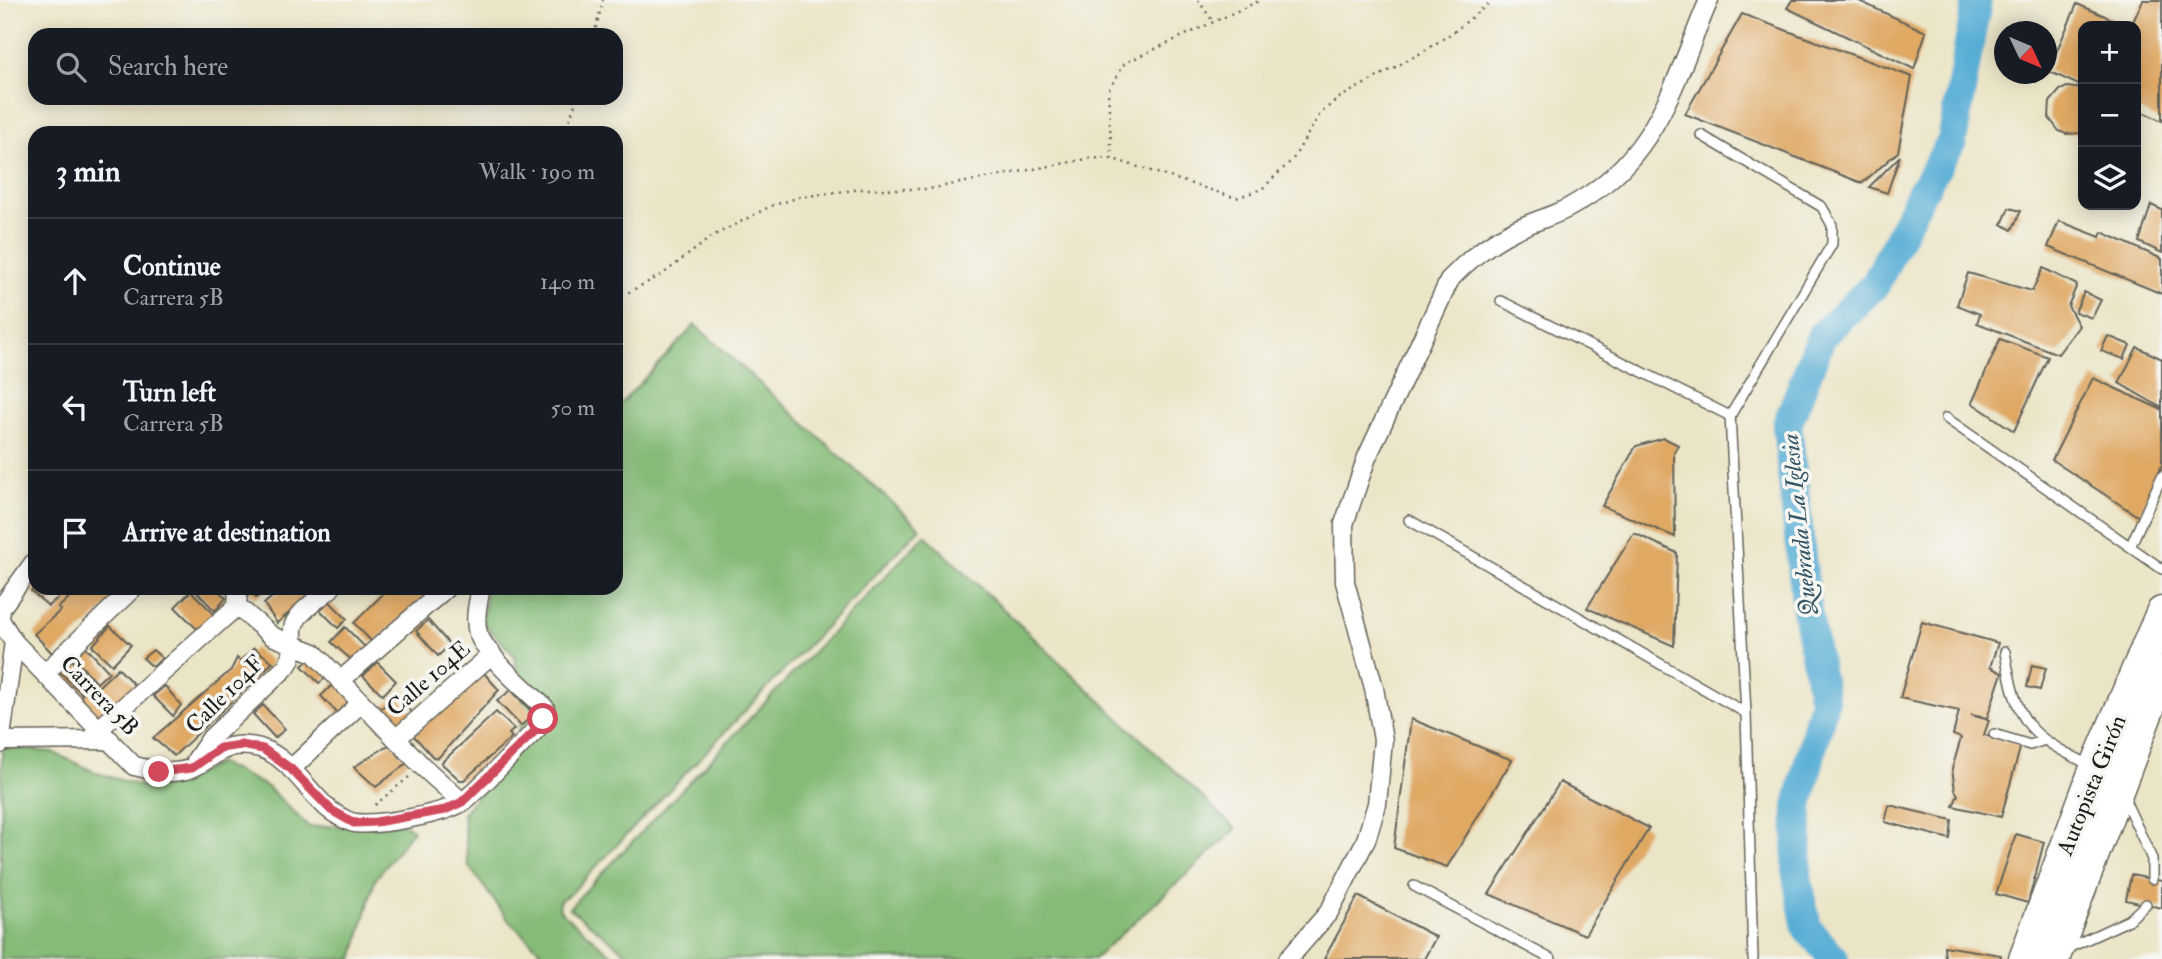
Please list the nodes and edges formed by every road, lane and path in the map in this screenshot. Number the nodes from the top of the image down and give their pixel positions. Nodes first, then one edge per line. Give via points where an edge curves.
1 (603, 0) edge
2 (1198, 0) edge
3 (1261, 0) edge
4 (1493, 0) edge
5 (1709, 0) edge
6 (1214, 23) junction
7 (596, 28) edge
8 (575, 105) edge
9 (567, 126) edge
10 (1701, 135) dead end
11 (1112, 159) junction
12 (623, 295) edge
13 (1501, 301) dead end
14 (1730, 416) junction
15 (1946, 418) dead end
16 (2162, 476) edge
17 (1409, 520) dead end
18 (2131, 545) junction
19 (2162, 569) edge
20 (28, 571) edge
21 (126, 595) edge
22 (323, 595) edge
23 (438, 595) edge
24 (480, 595) edge
25 (237, 596) edge
26 (2162, 613) edge
27 (0, 620) edge
28 (14, 642) junction
29 (295, 644) junction
30 (2005, 652) dead end
31 (492, 654) junction
32 (2162, 672) edge
33 (45, 673) junction
34 (340, 681) junction
35 (361, 703) junction
36 (1746, 713) junction
37 (2, 731) edge
38 (105, 734) junction
39 (1994, 734) dead end
40 (397, 738) junction
41 (2042, 741) junction
42 (422, 766) junction
43 (192, 768) junction
44 (291, 769) junction
45 (2107, 777) junction
46 (462, 802) junction
47 (354, 823) junction
48 (2152, 879) dead end
49 (1414, 887) dead end
50 (2146, 904) dead end
51 (2045, 957) edge
52 (1288, 959) edge
53 (1551, 959) edge
54 (1753, 959) edge

1 - 7 path
2 - 6 path
3 - 6 path
4 - 11 path via 1421,54 1337,99 1320,114 1293,159 1262,189 1236,198
5 - 52 street via 1665,108 1638,153 1597,189 1568,208 1513,231 1469,259 1450,279 1367,457 1344,524 1345,582 1383,740 1377,804 1366,840 1329,912
6 - 11 path via 1125,63 1108,91
8 - 9 path
10 - 14 lane via 1822,207 1832,225 1832,244
11 - 12 path via 1092,158 929,189 862,189 800,197 771,206 710,237 663,274
13 - 14 lane
14 - 36 lane
15 - 18 lane
16 - 18 lane
17 - 36 lane
18 - 19 lane
20 - 27 street via 1,608
21 - 33 street
22 - 29 street, Calle 104F via 293,627
23 - 34 street
24 - 31 street via 476,621
25 - 29 street via 272,636
25 - 38 street
26 - 45 highway, Autopista Girón
27 - 28 street, Carrera 5B
28 - 33 street, Carrera 5B
28 - 37 street
29 - 34 street via 314,653
29 - 43 street, Calle 104F via 286,667 211,738
30 - 41 lane via 2013,699
31 - 40 street, Calle 104E
31 - 46 street via 545,708 543,719
32 - 45 highway, Autopista Girón
33 - 38 street, Carrera 5B
34 - 35 street
35 - 40 street
35 - 44 street, Calle 104E
36 - 54 lane
37 - 38 street
38 - 43 street, Carrera 5B via 134,766 159,772
39 - 41 lane via 2030,745
40 - 42 street, Calle 104E
41 - 45 lane
42 - 46 street, Calle 104E
42 - 47 path
43 - 44 street, Carrera 5B via 220,748 241,745 263,749
44 - 47 street, Carrera 5B via 331,810
45 - 48 lane via 2138,824 2152,859
45 - 51 highway, Autopista Girón
46 - 47 street via 445,810
49 - 53 lane
50 - 51 lane via 2129,920

